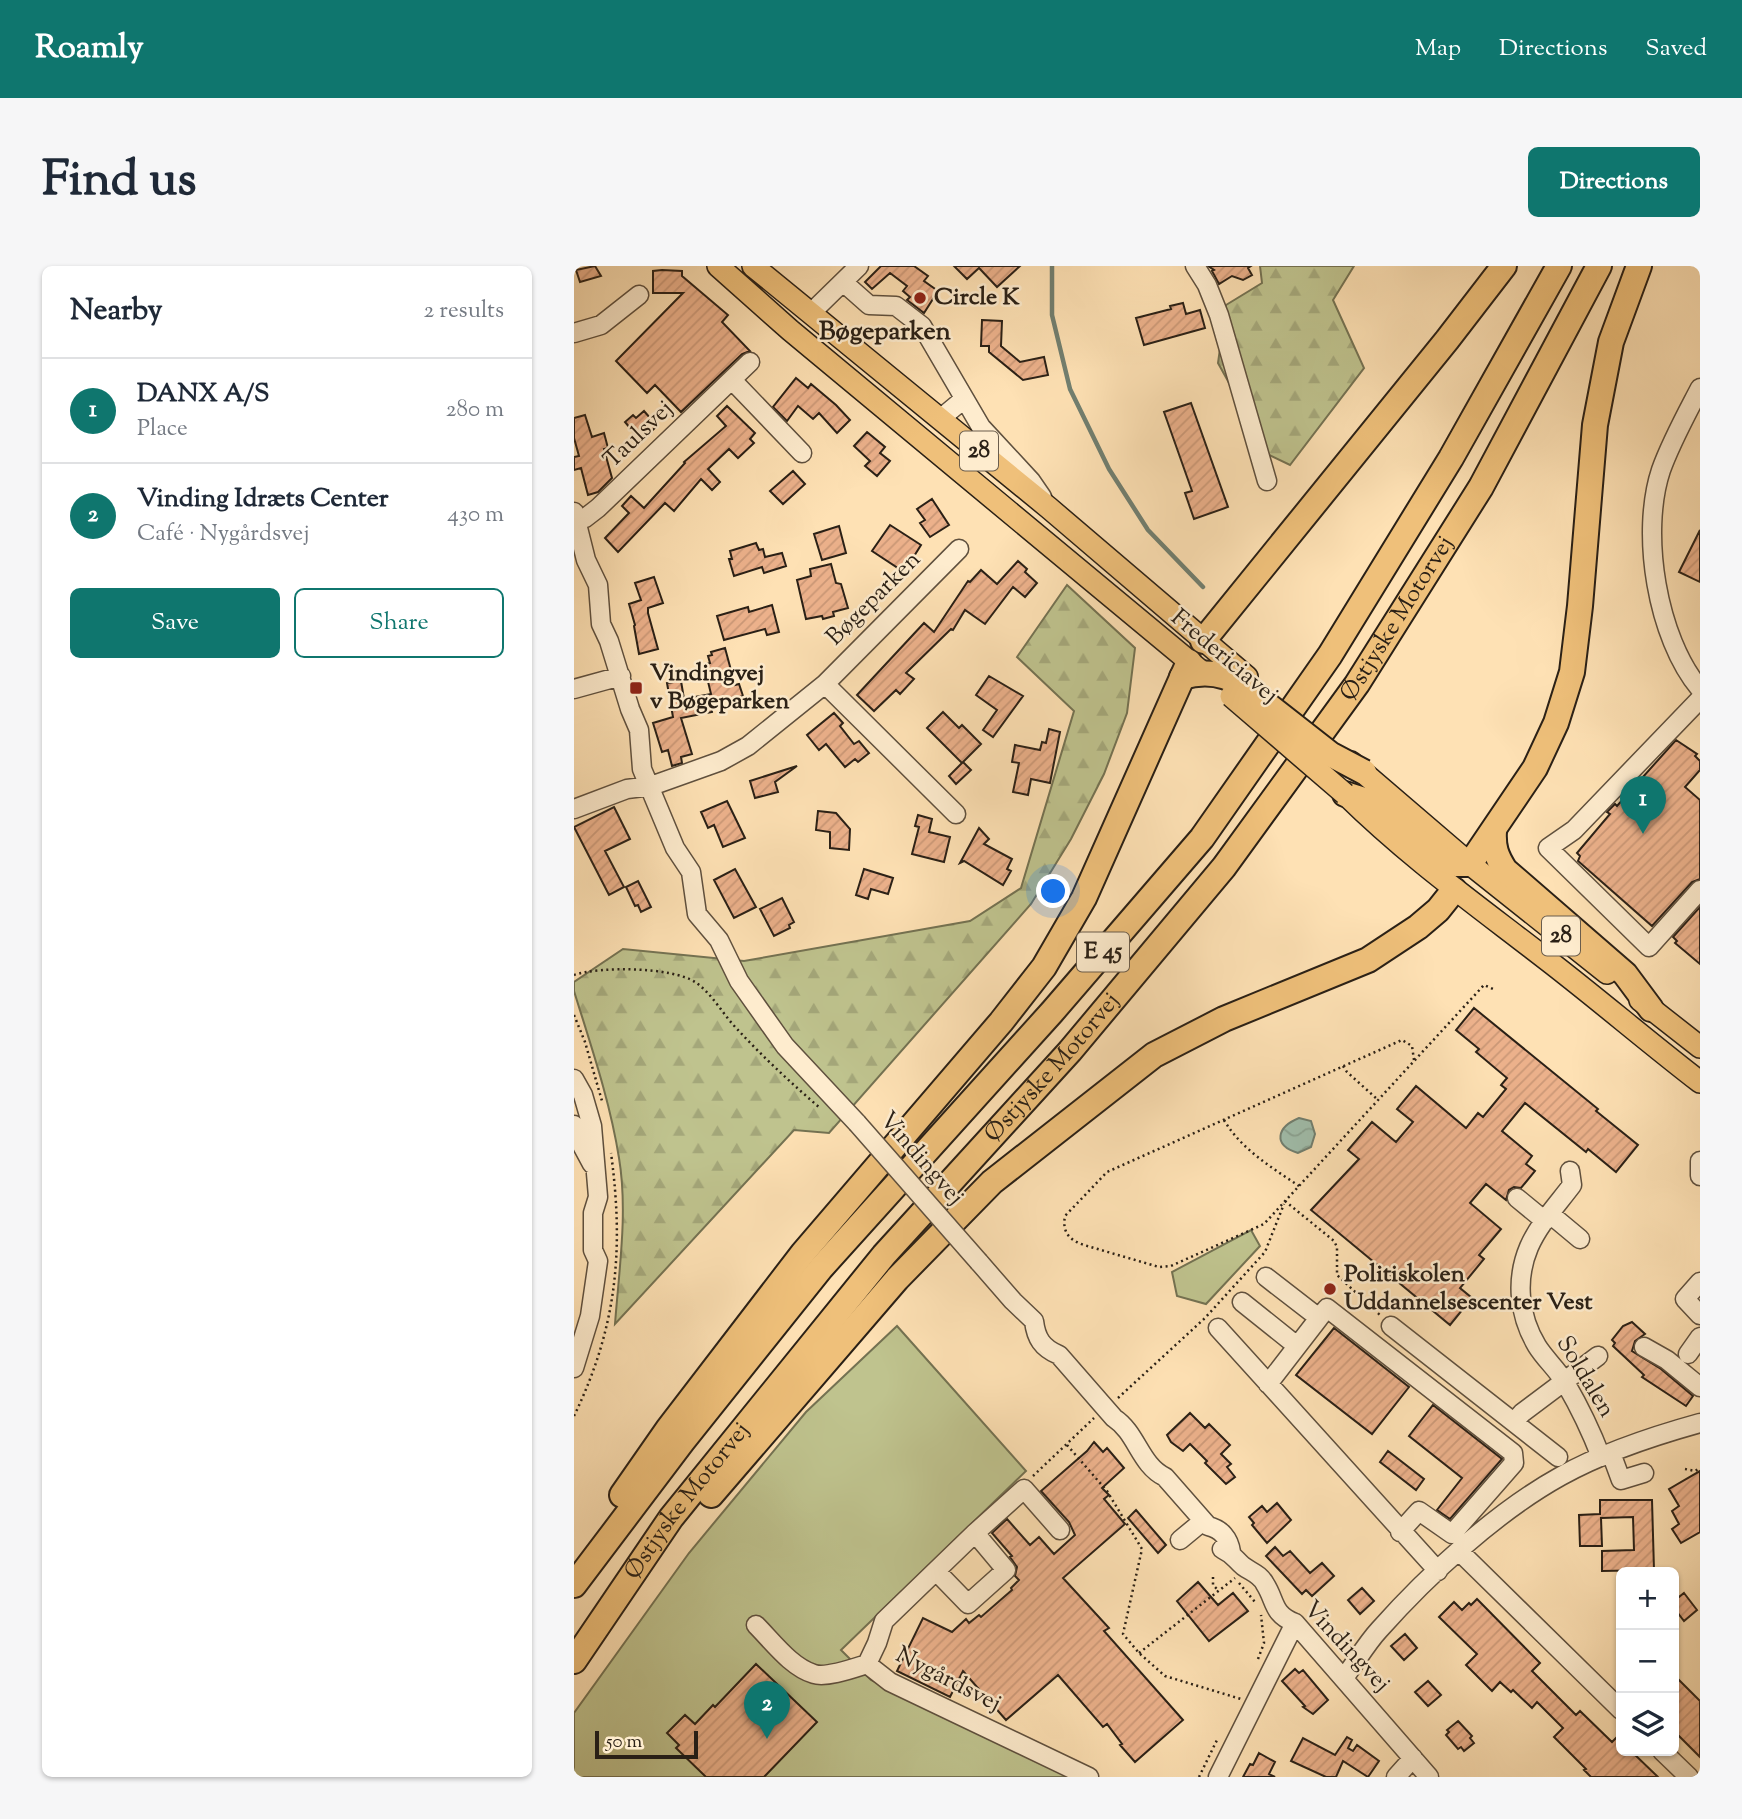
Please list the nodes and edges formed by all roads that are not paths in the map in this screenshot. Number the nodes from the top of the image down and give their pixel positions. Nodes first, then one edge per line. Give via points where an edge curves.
1 (718, 266) edge
2 (753, 266) edge
3 (859, 266) edge
4 (1195, 266) edge
5 (1504, 266) edge
6 (1559, 266) edge
7 (1599, 266) edge
8 (1639, 266) edge
9 (843, 282) junction
10 (639, 295) dead end
11 (812, 312) junction
12 (574, 333) edge
13 (750, 362) dead end
14 (732, 380) junction
15 (1700, 388) edge
16 (964, 398) junction
17 (940, 419) junction
18 (802, 453) dead end
19 (1266, 481) dead end
20 (1049, 508) junction
21 (575, 519) edge
22 (958, 549) dead end
23 (1203, 640) junction
24 (1191, 670) junction
25 (621, 676) junction
26 (825, 684) junction
27 (1240, 686) junction
28 (574, 689) edge
29 (1700, 689) edge
30 (1700, 699) edge
31 (1364, 772) joint
32 (651, 786) junction
33 (1345, 794) junction
34 (574, 809) edge
35 (957, 814) dead end
36 (1494, 831) junction
37 (1470, 864) junction
38 (1454, 890) junction
39 (1700, 890) edge
40 (1651, 1009) junction
41 (1626, 1024) junction
42 (1700, 1047) edge
43 (1700, 1068) edge
44 (574, 1079) edge
45 (1700, 1082) edge
46 (574, 1125) edge
47 (1700, 1161) edge
48 (594, 1167) junction
49 (1570, 1171) dead end
50 (1700, 1176) edge
51 (1517, 1198) dead end
52 (1547, 1217) junction
53 (1580, 1239) dead end
54 (1700, 1269) edge
55 (1266, 1277) dead end
56 (1700, 1282) edge
57 (1685, 1299) junction
58 (1242, 1302) dead end
59 (1700, 1315) edge
60 (1319, 1318) junction
61 (1391, 1326) road end
62 (1218, 1328) dead end
63 (1700, 1337) edge
64 (1297, 1346) junction
65 (1644, 1347) dead end
66 (1688, 1354) dead end
67 (1598, 1356) dead end
68 (574, 1368) edge
69 (1564, 1381) junction
70 (1268, 1384) junction
71 (1700, 1387) edge
72 (1514, 1422) junction
73 (1700, 1423) edge
74 (1606, 1455) junction
75 (1558, 1457) dead end
76 (1644, 1474) dead end
77 (1205, 1523) junction
78 (1060, 1530) dead end
79 (975, 1532) junction
80 (1400, 1532) junction
81 (1180, 1540) dead end
82 (1459, 1551) junction
83 (574, 1563) edge
84 (639, 1568) junction
85 (936, 1571) junction
86 (1438, 1572) junction
87 (574, 1585) edge
88 (1296, 1623) junction
89 (756, 1625) dead end
90 (1377, 1631) junction
91 (574, 1661) edge
92 (1331, 1663) junction
93 (867, 1664) junction
94 (1344, 1678) junction
95 (1616, 1705) edge
96 (1667, 1756) edge
97 (1413, 1758) junction
98 (1090, 1777) edge
99 (1217, 1777) edge
100 (1396, 1777) edge
101 (1429, 1777) edge
102 (1689, 1777) edge

1 - 24 main road, Fredericiavej / 28
2 - 11 main road, Fredericiavej / 28
3 - 9 street
4 - 19 street via 1219,315
5 - 23 highway
6 - 87 highway, Østjyske Motorvej / E 45 via 1451,458 1330,655 1202,838 821,1268
7 - 84 highway, Østjyske Motorvej / E 45 via 1481,487 1357,684 1224,867 1070,1051 884,1255 671,1518
8 - 36 highway via 1611,342 1595,425 1572,672 1535,768
9 - 11 street
9 - 16 street via 869,305 896,306 922,326
10 - 12 street via 601,325
11 - 17 main road, Fredericiavej / 28
13 - 14 street, Taulsvej
14 - 18 street
14 - 21 street, Taulsvej via 598,508 585,519
15 - 29 street via 1660,472 1652,521 1661,608 1674,645
16 - 17 street
16 - 20 street via 981,428 1031,481
17 - 20 main road, Fredericiavej / 28
20 - 23 main road, Fredericiavej / 28
21 - 25 street, Vindingvej via 598,585 601,624
22 - 26 street, Bøgeparken
23 - 24 main road
23 - 27 main road, Fredericiavej / 28
24 - 27 highway via 1233,678
24 - 83 highway via 1084,898 1044,967 803,1253 668,1429
25 - 28 street
25 - 32 street, Vindingvej via 639,730 642,769
26 - 32 street, Bøgeparken via 748,746 721,761
26 - 35 street, Bøgeparken
27 - 31 highway, bridge via 1330,754
27 - 33 main road, Fredericiavej / 28, bridge
30 - 39 street via 1574,830 1548,848 1649,947
31 - 37 main road, 28
32 - 34 street via 627,789
32 - 77 street, Vindingvej, bridge via 691,872 697,914 719,940 739,981 785,1046 1034,1321 1036,1336 1059,1355 1101,1412 1135,1438 1156,1473 1165,1477
33 - 37 highway via 1370,802 1442,859
33 - 38 main road, Fredericiavej / 28 via 1385,834
36 - 37 highway
36 - 40 highway via 1493,846 1505,870 1625,974
37 - 38 main road
37 - 40 main road, 28
38 - 41 main road, Fredericiavej / 28
38 - 84 highway via 1418,927 1368,960 1224,1019 1154,1055 992,1182 897,1279 678,1534
40 - 42 main road, 28
41 - 43 main road via 1672,1047
41 - 45 main road, Fredericiavej / 28
44 - 48 street via 592,1126
46 - 48 street
47 - 50 street
48 - 68 street via 598,1198 593,1213 593,1250 598,1261 590,1316
49 - 52 street, Soldalen via 1572,1185
51 - 52 street
52 - 53 street
52 - 69 street, Soldalen via 1528,1250 1520,1300 1537,1347
54 - 57 street via 1683,1290
55 - 60 street
56 - 57 street
57 - 59 street
58 - 64 street
60 - 64 street
60 - 80 street via 1327,1308 1513,1453 1514,1463 1452,1534 1419,1511
61 - 72 street
62 - 70 street
63 - 66 street
64 - 70 street
65 - 71 street
67 - 69 street
69 - 72 street
69 - 74 street, Soldalen
70 - 80 street
72 - 75 street
73 - 74 street, Soldalen
74 - 76 street via 1621,1480
74 - 82 street, Soldalen via 1561,1476 1508,1510
77 - 81 street
77 - 88 street, Vindingvej via 1210,1536 1253,1570 1265,1584 1272,1604
78 - 79 street via 1024,1489
79 - 85 street
79 - 85 street via 1006,1570 968,1604
80 - 86 street
82 - 86 street, Soldalen
82 - 95 street
84 - 91 highway, Østjyske Motorvej / E 45
85 - 93 street via 884,1621
86 - 90 street, Soldalen
88 - 92 street, Vindingvej
88 - 99 street via 1246,1697
89 - 93 street, Nygårdsvej via 796,1664 816,1675
90 - 92 street, Soldalen
90 - 94 street, Soldalen
92 - 94 street, Vindingvej
93 - 98 street, Nygårdsvej via 890,1682
94 - 97 street, Vindingvej
96 - 102 street
97 - 100 street
97 - 101 street, Vindingvej

